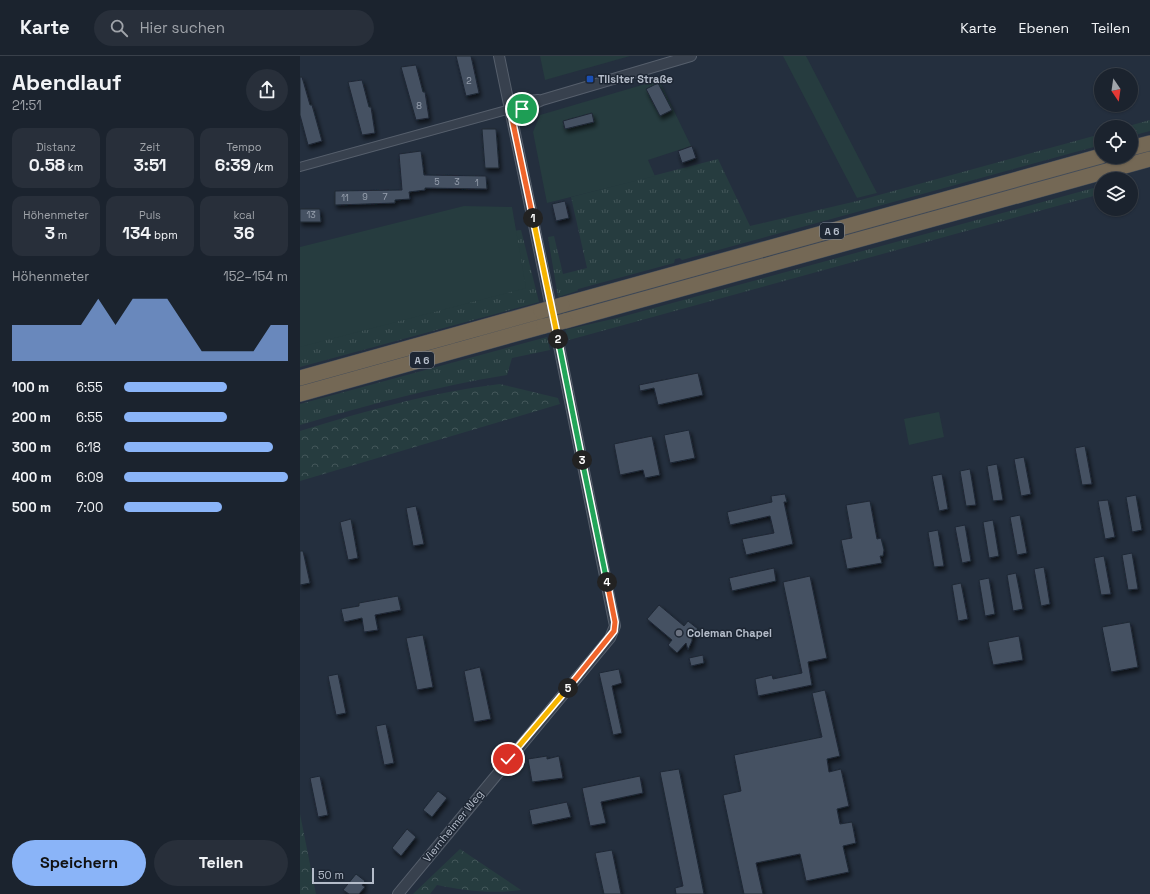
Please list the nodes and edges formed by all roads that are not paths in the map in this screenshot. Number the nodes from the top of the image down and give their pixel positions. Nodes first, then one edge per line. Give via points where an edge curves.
1 (499, 56) edge
2 (691, 56) edge
3 (510, 109) junction
4 (1150, 143) edge
5 (1138, 146) edge
6 (1094, 158) edge
7 (1150, 159) edge
8 (300, 167) edge
9 (300, 378) edge
10 (300, 394) edge
11 (398, 894) edge

1 - 3 street
2 - 3 street via 542,100 520,102
3 - 8 street
3 - 11 street, Viernheimer Weg via 615,622 614,631
4 - 5 highway
6 - 9 highway, A 6, bridge
7 - 10 highway, A 6, bridge

